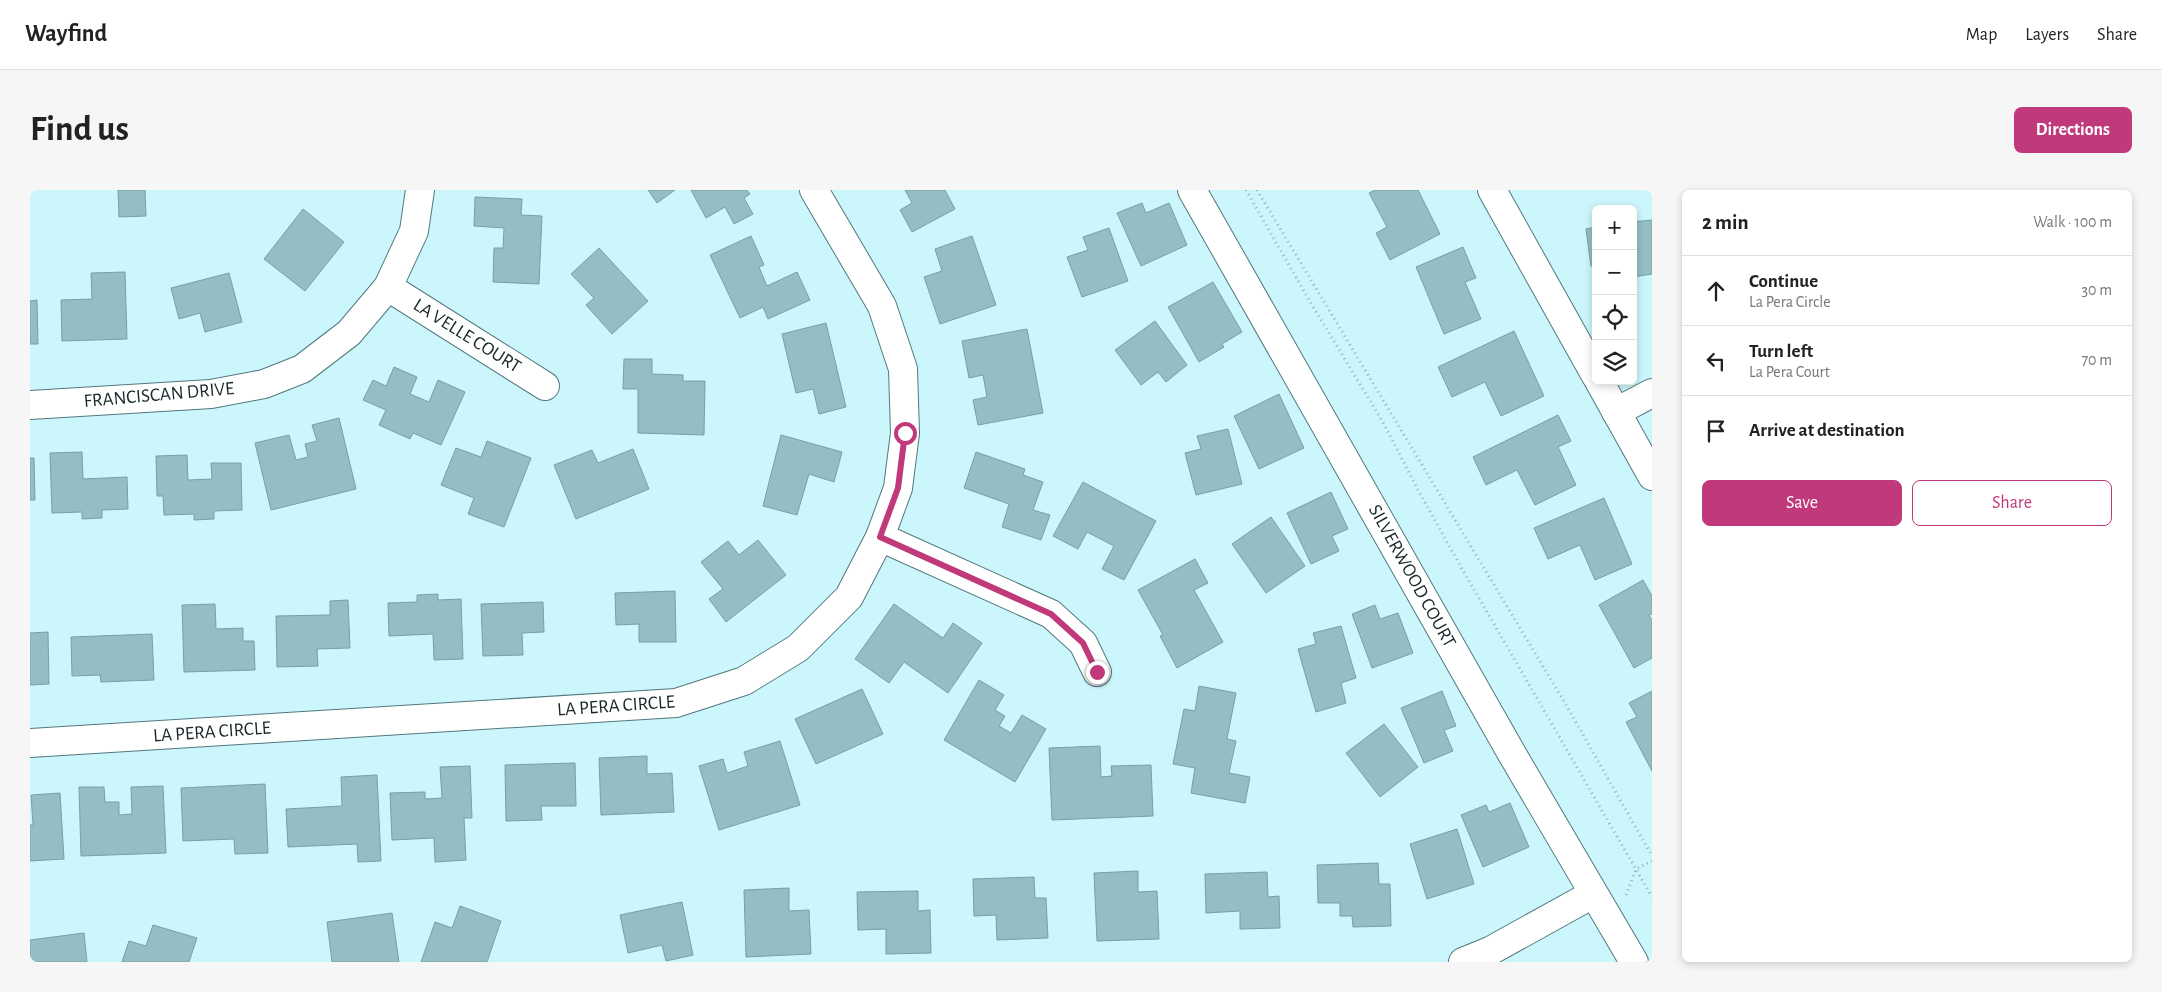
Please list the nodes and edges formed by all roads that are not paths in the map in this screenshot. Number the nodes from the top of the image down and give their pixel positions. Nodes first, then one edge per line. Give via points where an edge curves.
1 (420, 190) edge
2 (814, 190) edge
3 (1192, 190) edge
4 (1492, 190) edge
5 (388, 287) junction
6 (1592, 369) edge
7 (1601, 385) edge
8 (545, 386) dead end
9 (1652, 393) edge
10 (30, 405) edge
11 (1616, 412) junction
12 (1652, 476) edge
13 (880, 537) junction
14 (1097, 672) dead end
15 (30, 743) edge
16 (1593, 894) junction
17 (1463, 962) edge
18 (1634, 962) edge

1 - 5 street, FRANCISCAN DRIVE via 414,231
2 - 13 street, LA PERA CIRCLE via 882,306 903,369 905,433 898,488
3 - 16 street, SILVERWOOD COURT
4 - 6 street
5 - 8 street, LA VELLE COURT
5 - 10 street, FRANCISCAN DRIVE via 350,333 302,370 264,384 211,394
7 - 11 street
9 - 11 street
11 - 12 street
13 - 14 street via 1051,614 1083,643
13 - 15 street, LA PERA CIRCLE via 849,597 798,648 744,681 676,703
16 - 17 street via 1490,951
16 - 18 street, SILVERWOOD COURT

